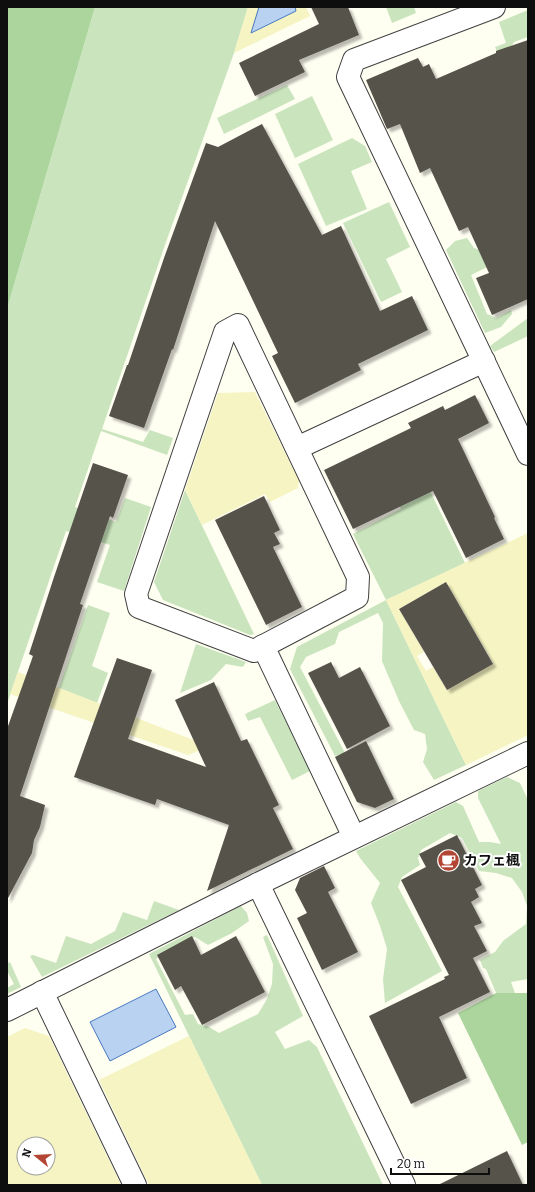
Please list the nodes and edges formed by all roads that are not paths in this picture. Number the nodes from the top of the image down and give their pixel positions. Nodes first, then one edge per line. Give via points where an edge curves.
1 (494, 7) edge
2 (484, 361) junction
3 (297, 448) junction
4 (528, 454) edge
5 (263, 646) junction
6 (528, 753) edge
7 (354, 837) junction
8 (258, 884) junction
9 (42, 992) junction
10 (7, 1010) edge
11 (135, 1185) edge
12 (404, 1185) edge

1 - 2 street via 354,60 348,77
2 - 3 street
2 - 4 street
3 - 5 street via 358,576 356,597
3 - 5 street via 238,325 225,332 136,594 139,607 254,651
5 - 7 street
6 - 7 street
7 - 8 street
8 - 9 street
8 - 12 street
9 - 10 street
9 - 11 street

